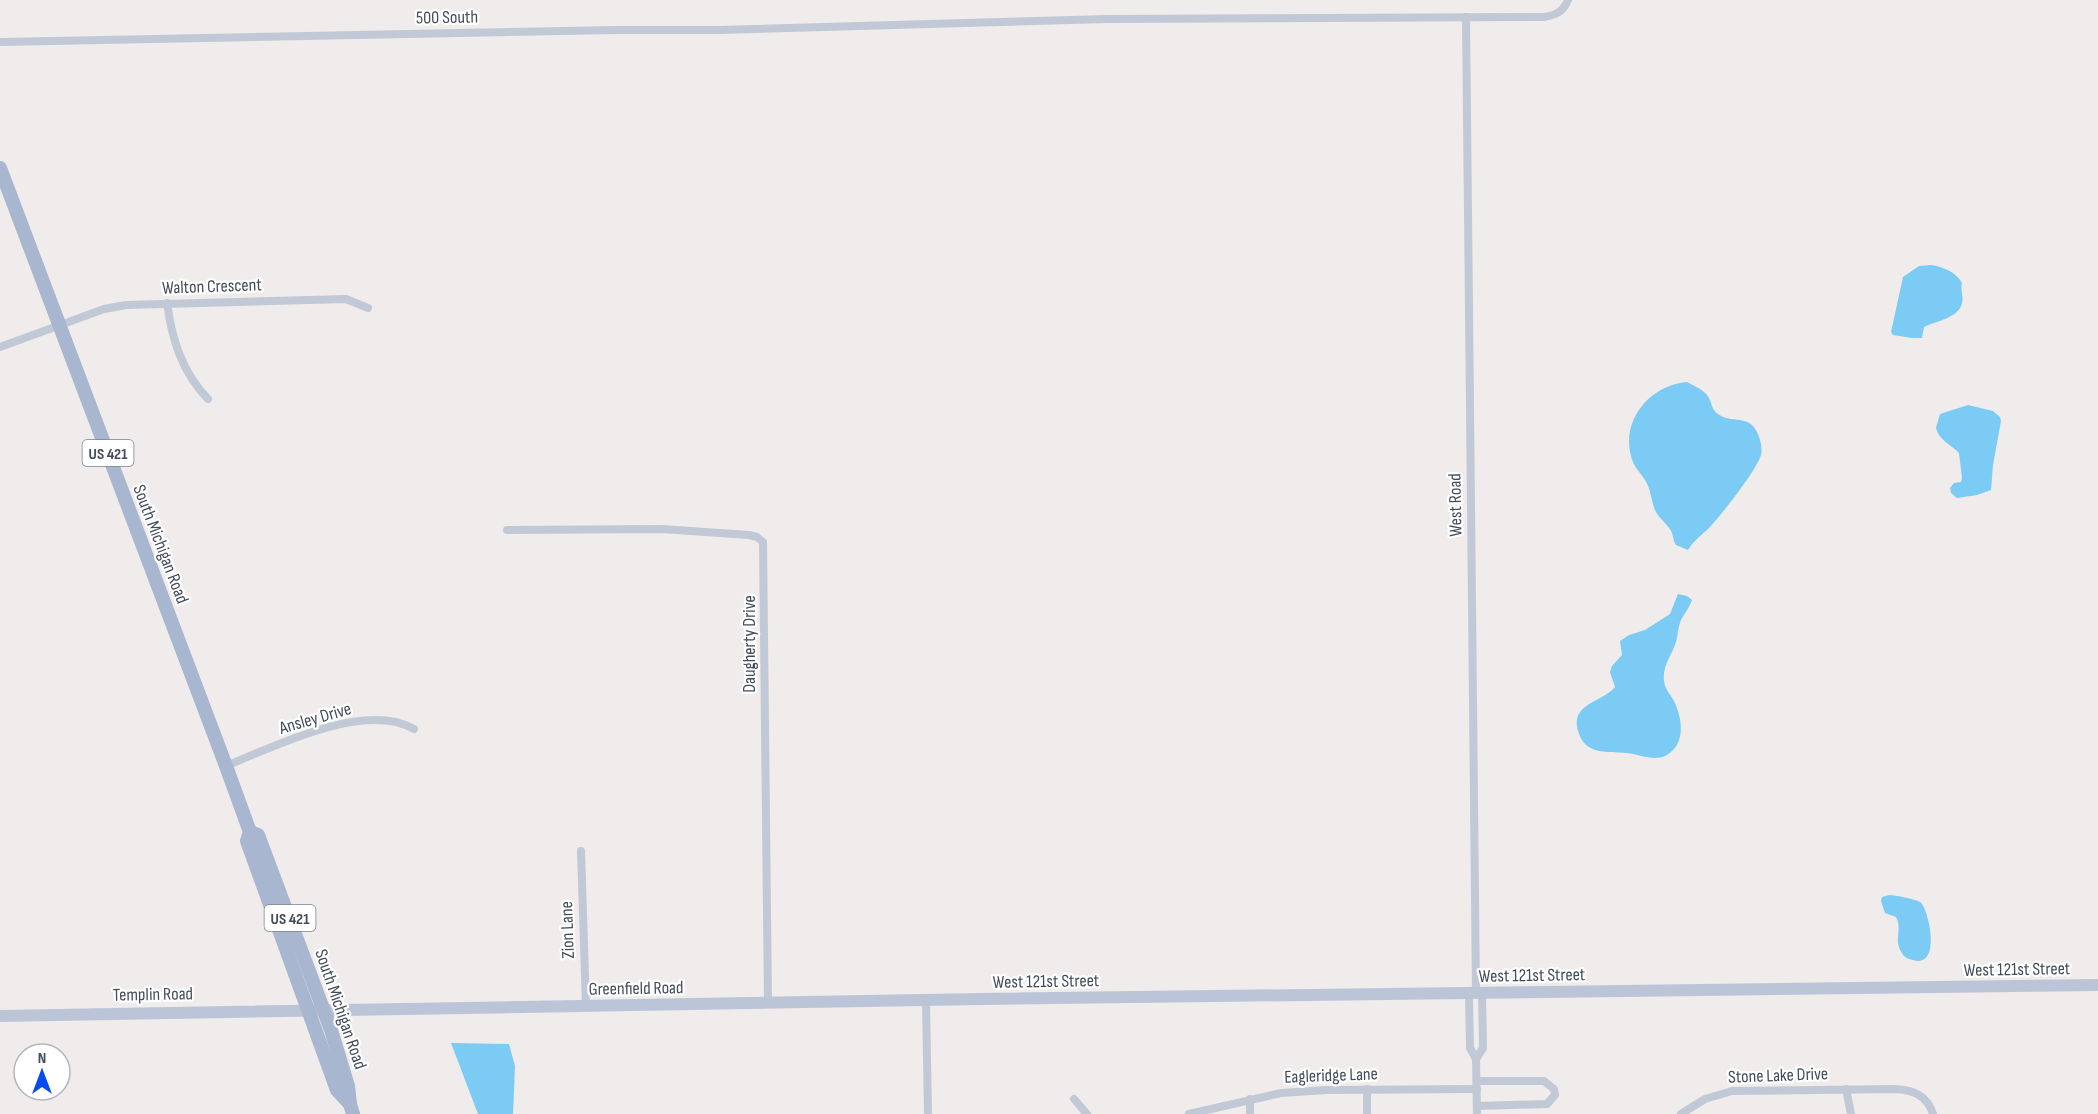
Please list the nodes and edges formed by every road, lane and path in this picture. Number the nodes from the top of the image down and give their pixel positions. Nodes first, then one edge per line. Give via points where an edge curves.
1 (1568, 0) edge
2 (1466, 17) junction
3 (0, 42) edge
4 (0, 168) edge
5 (167, 303) junction
6 (368, 308) dead end
7 (59, 326) junction
8 (0, 347) edge
9 (207, 399) dead end
10 (507, 530) dead end
11 (414, 729) dead end
12 (226, 766) junction
13 (250, 832) junction
14 (581, 851) dead end
15 (2098, 985) edge
16 (1476, 994) junction
17 (926, 1000) junction
18 (966, 1000) joint
19 (768, 1004) junction
20 (586, 1007) junction
21 (307, 1010) junction
22 (324, 1010) junction
23 (0, 1016) edge
24 (1476, 1059) junction
25 (1477, 1085) junction
26 (1367, 1089) junction
27 (1846, 1089) junction
28 (1250, 1099) junction
29 (1074, 1100) dead end
30 (351, 1109) edge
31 (1477, 1110) edge
32 (928, 1114) edge
33 (1088, 1114) edge
34 (1190, 1114) edge
35 (1250, 1114) edge
36 (1367, 1114) edge
37 (1681, 1114) edge
38 (1851, 1114) edge
39 (1933, 1114) edge

1 - 2 street, 500 South via 1562,10 1544,17
2 - 3 street, 500 South via 1117,19
2 - 16 street, West Road
4 - 7 main road, South Michigan Road / US 421
5 - 6 street, Walton Crescent via 346,298
5 - 7 street, Walton Crescent via 104,309
5 - 9 street via 177,349 188,376
7 - 8 street, Walton Crescent
7 - 12 main road, South Michigan Road / US 421
10 - 19 street, Daugherty Drive via 662,529 761,539
11 - 12 street, Ansley Drive via 395,721 343,723
12 - 13 main road, South Michigan Road / US 421
13 - 21 main road, South Michigan Road / US 421 via 247,841
13 - 22 main road, South Michigan Road / US 421 via 258,835
14 - 20 street, Zion Lane
15 - 16 street, West 121st Street
16 - 18 street, West 121st Street
16 - 24 street, West Road via 1470,1048
16 - 24 street, West Road via 1483,1048
17 - 18 street, Greenfield Road
17 - 19 street, Greenfield Road
17 - 32 street
19 - 20 street, Greenfield Road
20 - 22 street, Greenfield Road
21 - 22 street, Greenfield Road
21 - 23 street, Templin Road
21 - 30 main road, South Michigan Road / US 421 via 337,1090
22 - 30 main road, South Michigan Road / US 421 via 348,1086
24 - 25 street, West Road
25 - 26 street, Eagleridge Lane
25 - 31 street, West Road
25 - 31 street, Eagleridge Lane via 1544,1081 1555,1095 1547,1104
26 - 28 street, Eagleridge Lane via 1281,1093
26 - 36 street
27 - 37 street, Stone Lake Drive via 1732,1091 1705,1099
27 - 38 street, Stone Lake Drive
27 - 39 street, Stone Lake Drive via 1908,1090 1928,1101
28 - 34 street, Eagleridge Lane
28 - 35 street
29 - 33 street

